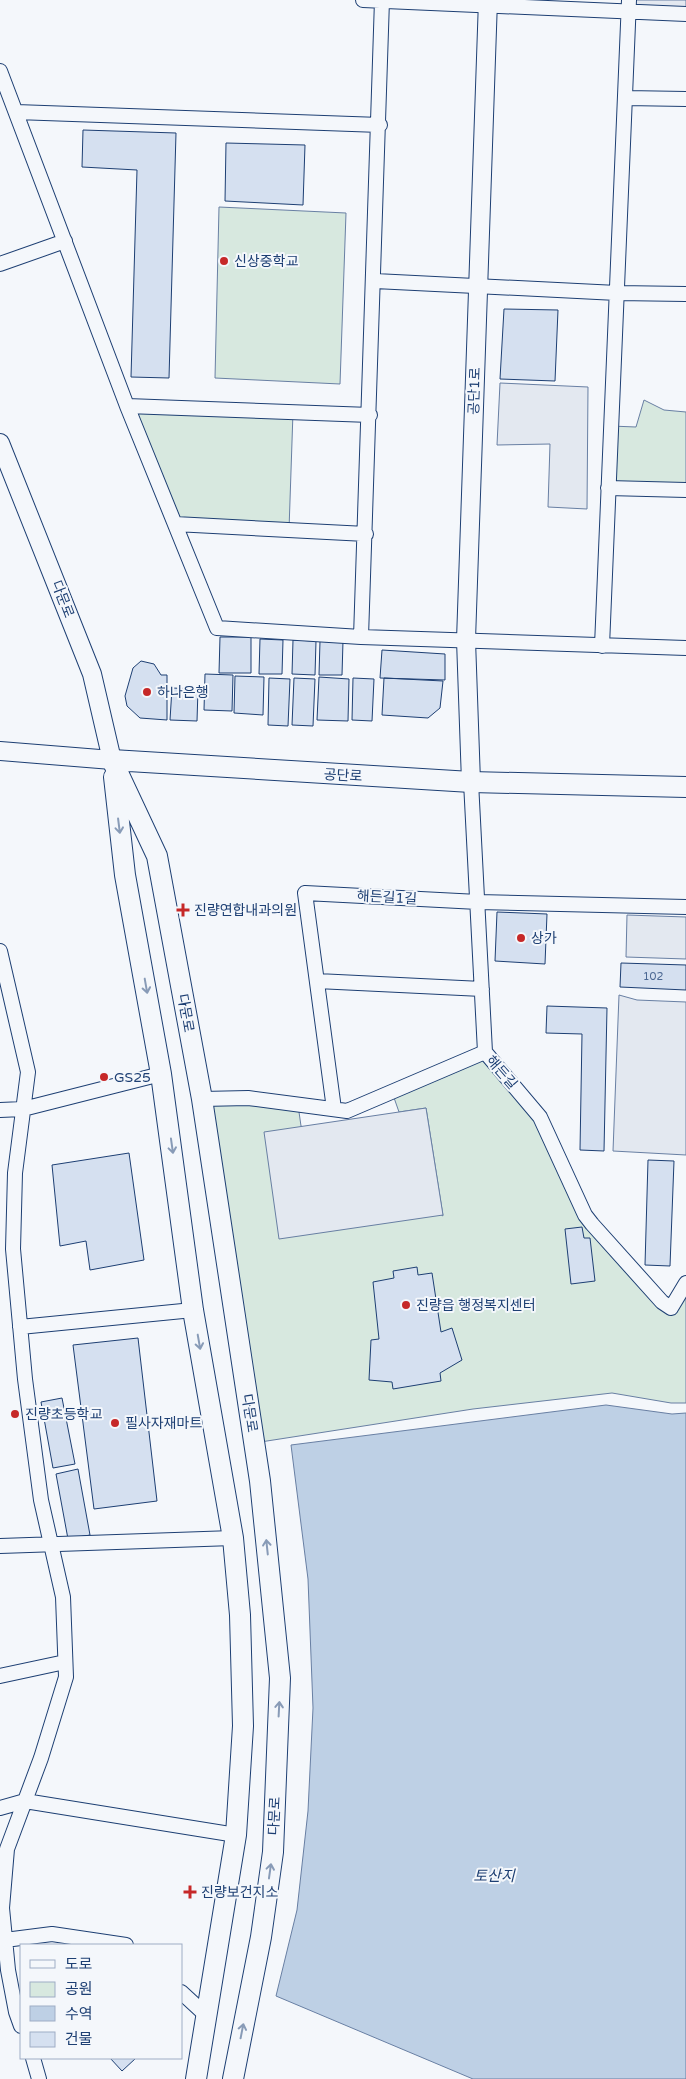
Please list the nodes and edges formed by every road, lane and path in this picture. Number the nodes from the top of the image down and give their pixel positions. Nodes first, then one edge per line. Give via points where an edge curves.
1 (363, 0) edge
2 (382, 0) edge
3 (488, 3) edge
4 (629, 6) edge
5 (686, 14) edge
6 (0, 71) edge
7 (626, 98) junction
8 (686, 99) edge
9 (16, 112) junction
10 (380, 125) junction
11 (64, 241) junction
12 (0, 264) edge
13 (375, 281) junction
14 (478, 286) junction
15 (617, 293) junction
16 (686, 294) edge
17 (127, 406) junction
18 (370, 415) junction
19 (0, 443) edge
20 (608, 488) junction
21 (686, 490) edge
22 (175, 524) junction
23 (366, 534) junction
24 (362, 637) junction
25 (466, 640) junction
26 (602, 646) junction
27 (686, 648) edge
28 (0, 751) edge
29 (112, 760) junction
30 (472, 782) junction
31 (686, 788) edge
32 (478, 902) junction
33 (686, 907) edge
34 (0, 951) edge
35 (2, 966) edge
36 (317, 981) junction
37 (482, 989) junction
38 (14, 1012) junction
39 (0, 1013) edge
40 (485, 1052) junction
41 (161, 1074) junction
42 (202, 1099) junction
43 (23, 1109) junction
44 (334, 1109) junction
45 (0, 1110) edge
46 (6, 1251) edge
47 (686, 1283) edge
48 (194, 1310) junction
49 (20, 1327) junction
50 (233, 1538) junction
51 (51, 1544) junction
52 (0, 1546) edge
53 (65, 1662) junction
54 (0, 1676) edge
55 (25, 1801) junction
56 (0, 1808) edge
57 (236, 1835) junction
58 (5, 1940) junction
59 (119, 1944) edge
60 (4, 1970) edge
61 (182, 1993) edge
62 (207, 2016) junction
63 (20, 2023) edge
64 (34, 2059) edge
65 (39, 2079) edge
66 (196, 2079) edge
67 (233, 2079) edge

1 - 2 street
2 - 3 street
2 - 10 street
3 - 4 street
3 - 14 street, 공단1로
4 - 5 street
4 - 7 street
6 - 9 street
7 - 8 street
7 - 15 street
9 - 10 street
9 - 11 street
10 - 13 street
11 - 12 street
11 - 17 street
13 - 14 street
13 - 18 street
14 - 15 street
14 - 25 street, 공단1로
15 - 16 street
15 - 20 street
17 - 18 street
17 - 22 street
18 - 23 street
19 - 29 street, 다문로 via 92,674
20 - 21 street
20 - 26 street
22 - 23 street
22 - 24 street via 217,628
23 - 24 street
24 - 25 street
25 - 26 street
25 - 30 street, 공단1로
26 - 27 street
28 - 29 street, 공단로
29 - 30 main road, 공단로
29 -> 41 main road, 다문로 via 125,875
29 - 42 main road, 다문로 via 157,856
30 - 31 main road, 공단로
30 - 32 street
32 - 33 street, 해든길1길
32 - 36 street, 해든길1길 via 306,893
32 - 37 street
34 - 35 street
35 - 38 street
36 - 37 street
36 - 44 street, 해든길1길
37 - 40 street
38 - 39 street
38 - 43 street via 28,1072
40 - 44 street, 해든길 via 347,1111
40 - 47 street, 해든길 via 540,1117 592,1224 671,1308
41 - 43 street
41 -> 48 main road, 다문로
42 - 44 street, 해든길 via 248,1098
67 -> 42 main road, 다문로 via 261,1936 272,1852 280,1678 260,1481
43 - 45 street
43 - 46 street
46 - 49 street
48 - 49 street
48 -> 50 main road, 다문로
49 - 51 street via 41,1500
50 - 51 street
50 - 57 main road, 다문로 via 240,1614 242,1726
51 - 52 street
51 - 53 street via 63,1596
53 - 54 street
53 - 55 street via 66,1677
55 - 56 street
55 - 57 street
55 - 58 street via 7,1849 2,1908
57 - 62 main road, 다문로
58 - 59 street via 52,1934
58 - 60 street
60 - 63 street
61 - 62 street
62 - 66 main road, 다문로
64 - 65 street

